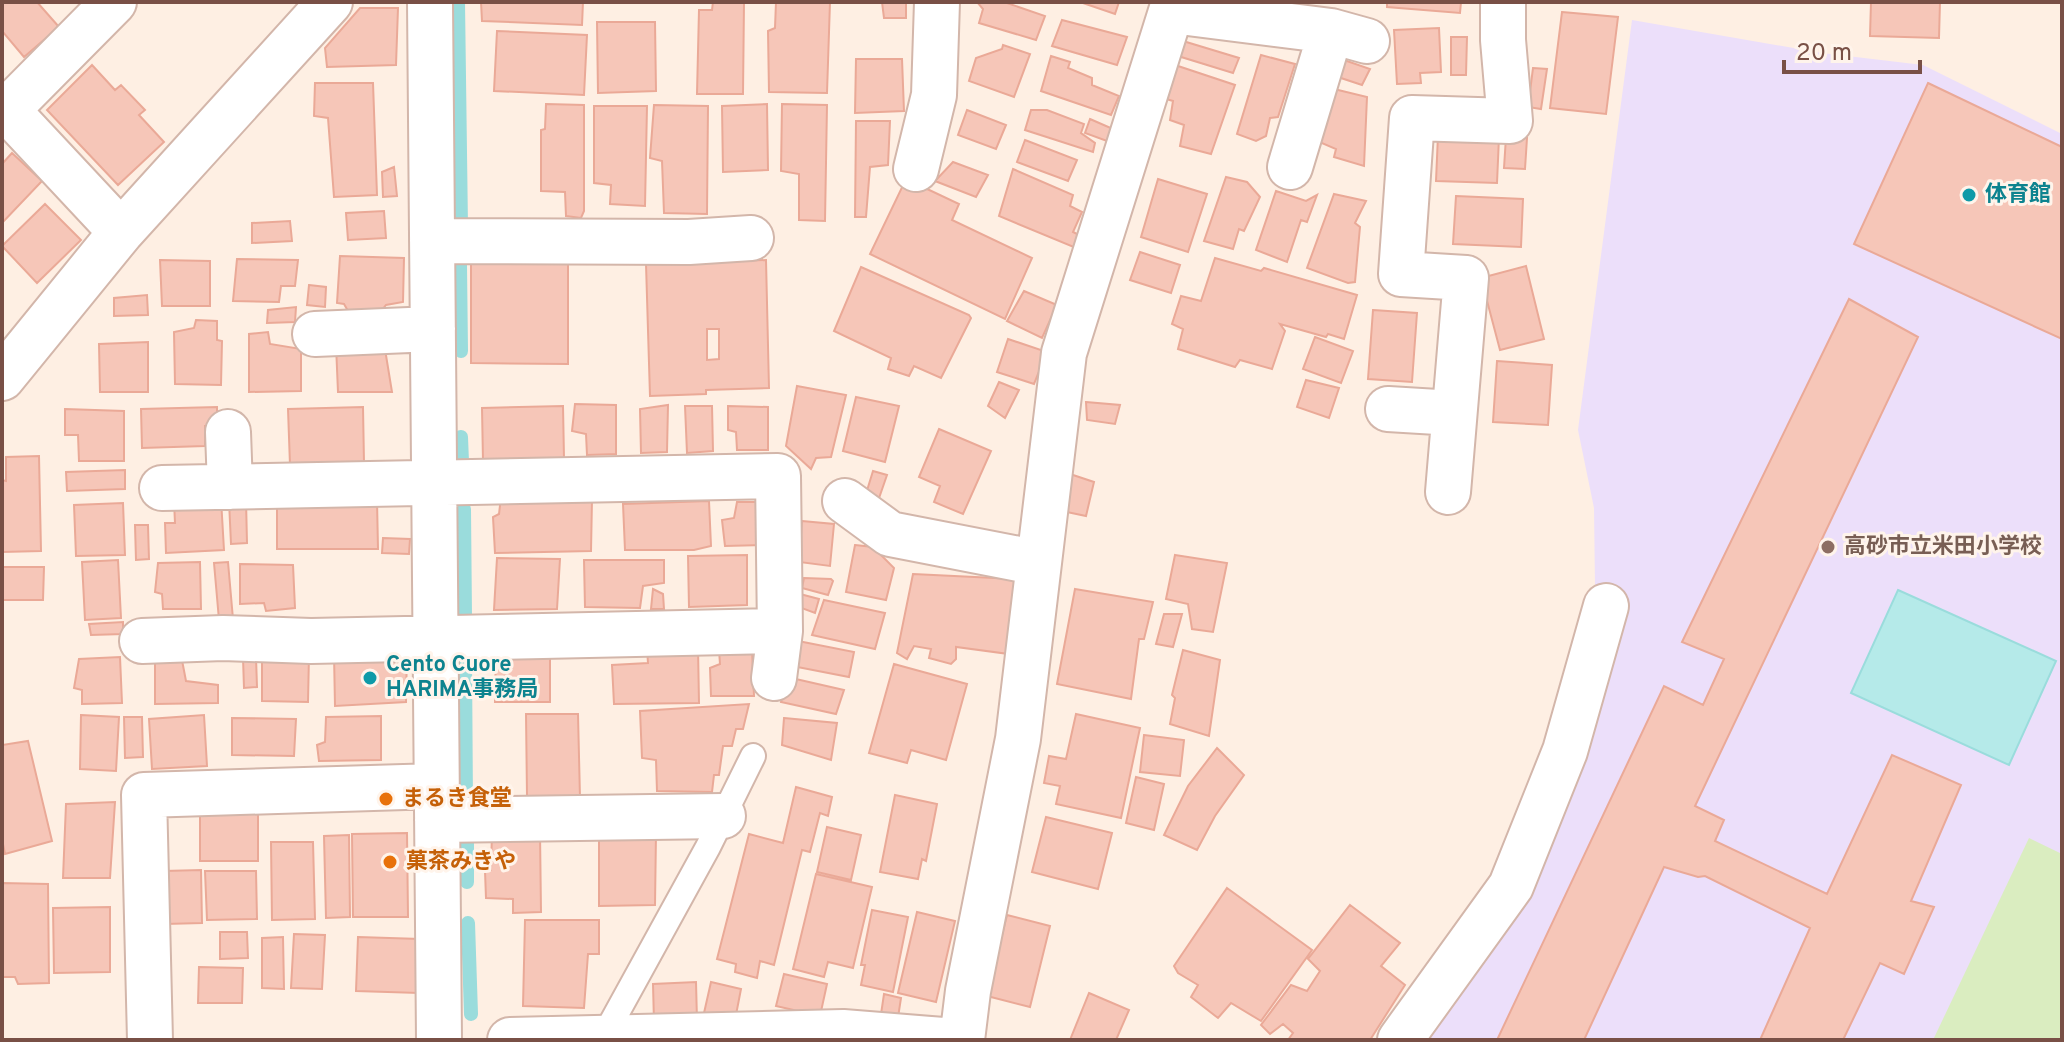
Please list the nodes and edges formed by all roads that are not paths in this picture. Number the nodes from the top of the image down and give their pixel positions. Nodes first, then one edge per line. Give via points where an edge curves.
1 (330, 2) edge
2 (430, 2) edge
3 (937, 2) edge
4 (1503, 2) edge
5 (1173, 6) edge
6 (92, 10) edge
7 (4, 112) edge
8 (1287, 167) dead end
9 (916, 169) dead end
10 (121, 232) junction
11 (751, 238) dead end
12 (432, 241) junction
13 (433, 329) junction
14 (315, 334) dead end
15 (2, 378) edge
16 (1388, 409) dead end
17 (1454, 413) junction
18 (228, 432) dead end
19 (435, 483) junction
20 (230, 487) junction
21 (162, 488) dead end
22 (1448, 492) dead end
23 (845, 501) dead end
24 (1039, 563) junction
25 (1606, 606) dead end
26 (780, 631) junction
27 (435, 638) junction
28 (142, 641) dead end
29 (774, 678) dead end
30 (753, 756) dead end
31 (453, 811) junction
32 (723, 816) junction
33 (603, 1038) junction
34 (150, 1040) edge
35 (439, 1040) edge
36 (510, 1040) edge
37 (943, 1040) edge
38 (962, 1040) edge
39 (1400, 1040) edge

1 - 10 street
2 - 12 street
3 - 9 street via 934,95
4 - 17 street via 1510,121 1412,118 1401,274 1466,278
5 - 8 street via 1349,36
5 - 24 street via 1064,353
6 - 7 street
7 - 10 street
10 - 15 street
11 - 12 street
12 - 13 street
13 - 14 street
13 - 19 street
16 - 17 street
17 - 22 street
18 - 20 street
19 - 20 street
19 - 26 street via 778,476
19 - 27 street
20 - 21 street
23 - 24 street via 890,534
24 - 38 street via 1018,739
25 - 39 street via 1565,751 1511,886
26 - 27 street
26 - 29 street
27 - 28 street via 311,641 223,657
27 - 31 street
30 - 32 lane
31 - 32 street
31 - 34 street via 144,795
31 - 35 street
32 - 33 lane
33 - 36 street
33 - 37 street via 843,1032

